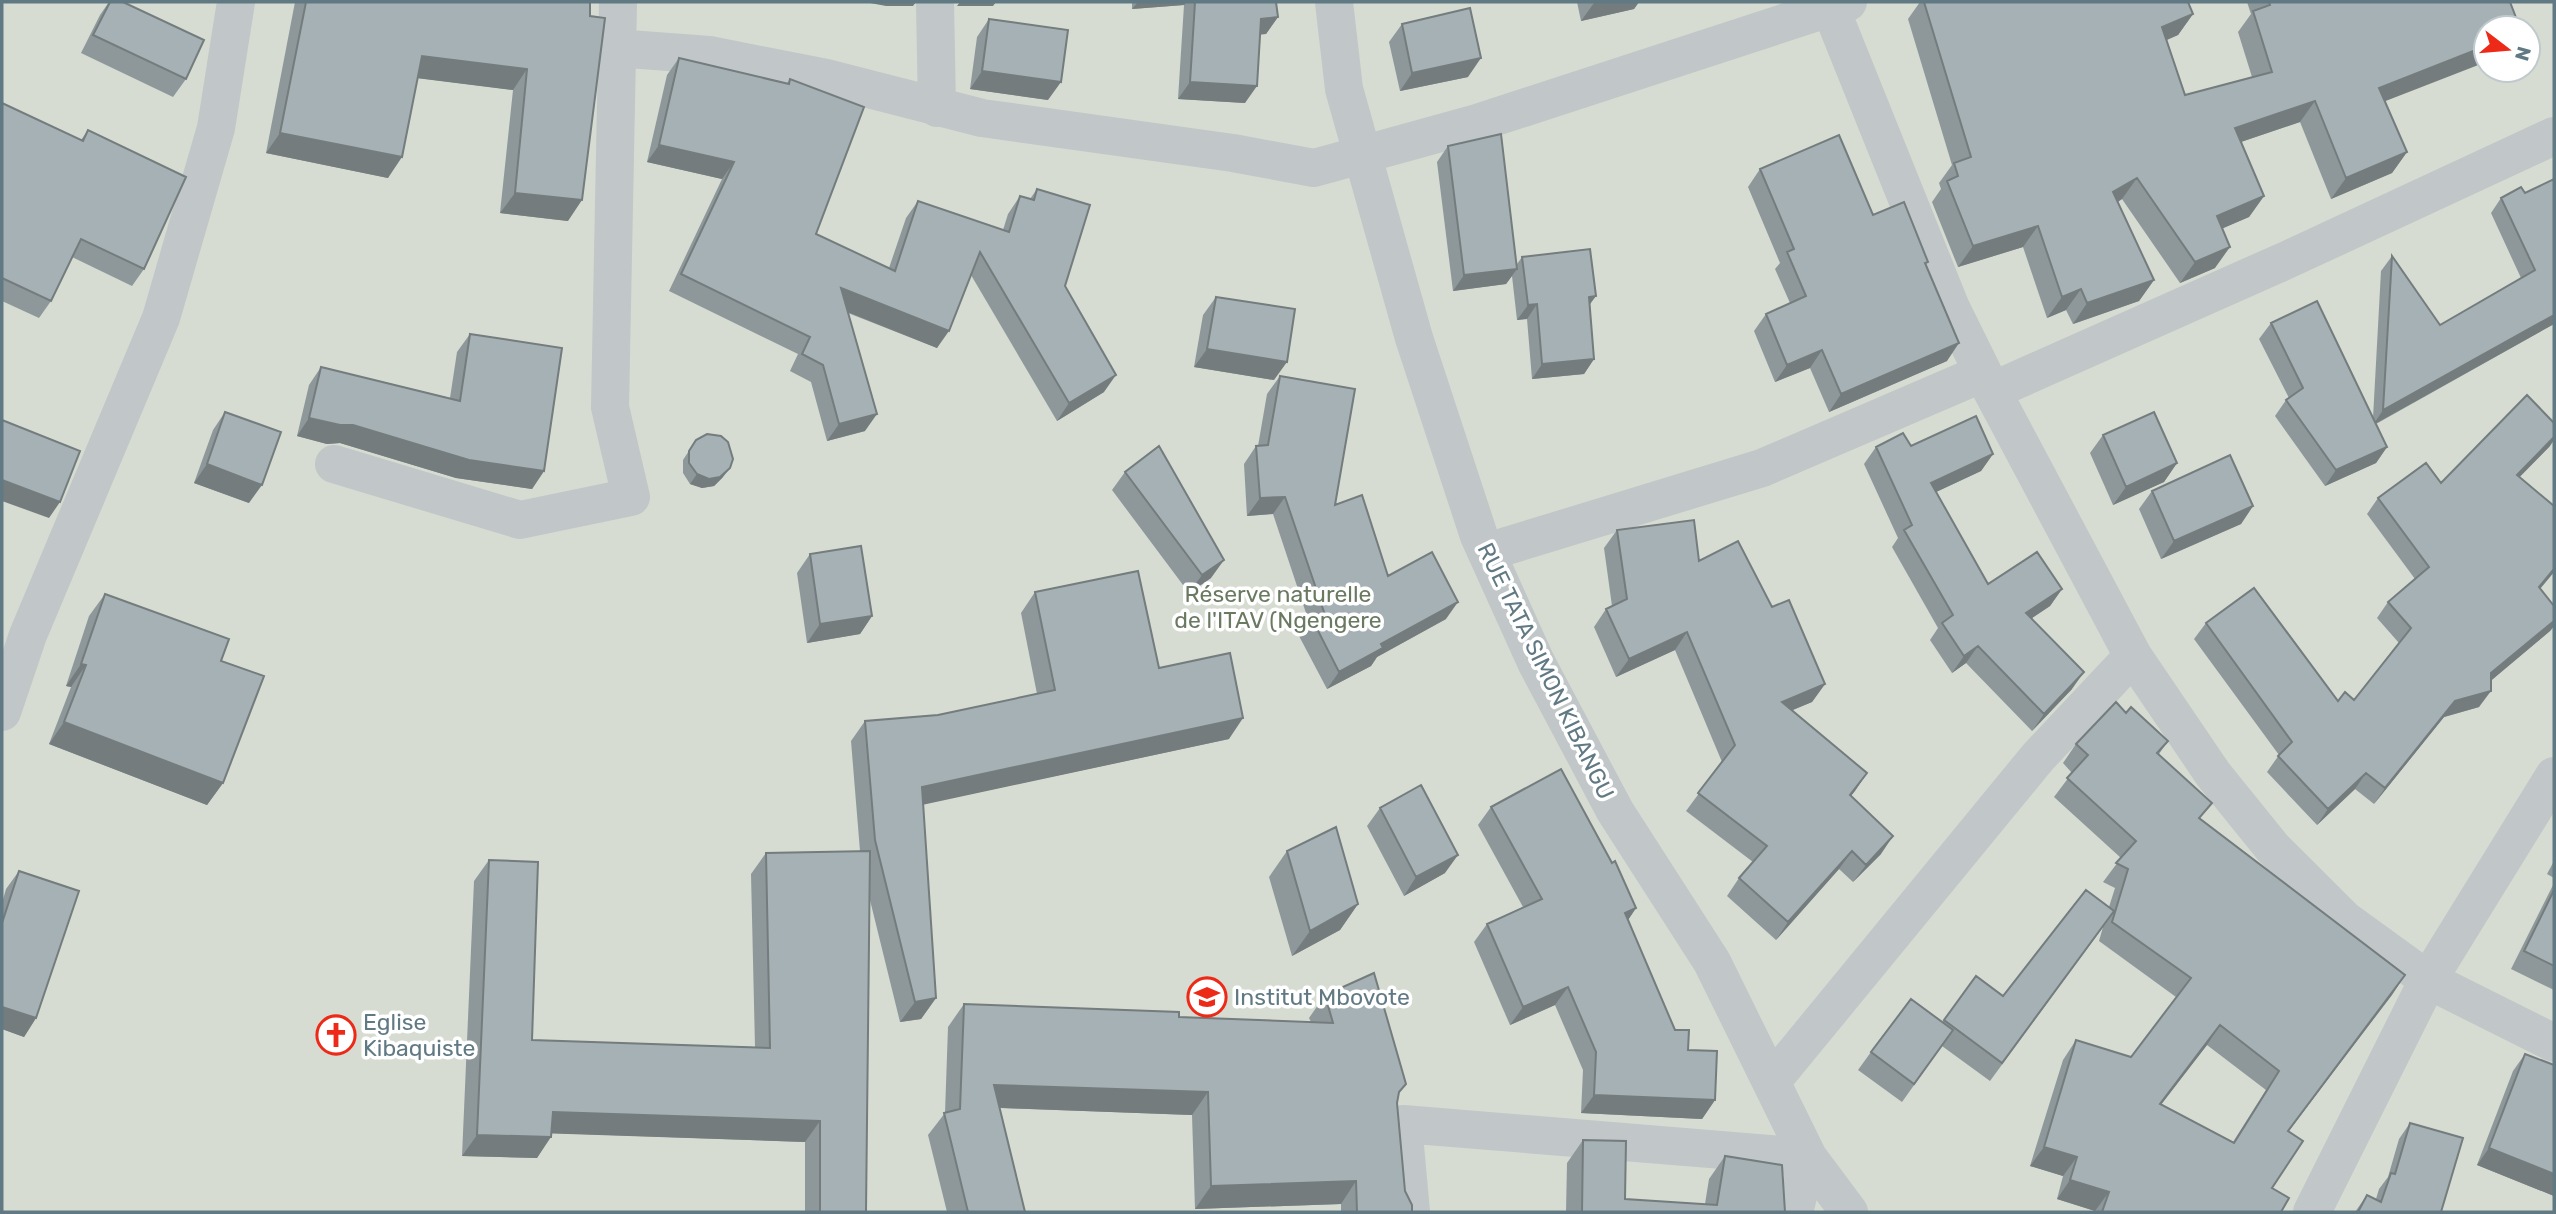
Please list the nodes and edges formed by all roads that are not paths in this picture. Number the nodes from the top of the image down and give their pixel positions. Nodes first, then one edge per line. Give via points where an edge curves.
1 (236, 2) edge
2 (618, 2) edge
3 (935, 2) edge
4 (1334, 2) edge
5 (1836, 4) edge
6 (615, 48) junction
7 (937, 108) junction
8 (2554, 136) edge
9 (1365, 155) junction
10 (1987, 382) junction
11 (334, 464) dead end
12 (1487, 552) junction
13 (15, 632) edge
14 (2133, 656) junction
15 (2, 712) edge
16 (2554, 776) edge
17 (2428, 980) junction
18 (2554, 1043) edge
19 (1772, 1081) junction
20 (1808, 1157) junction
21 (1411, 1212) edge
22 (1794, 1212) edge
23 (1849, 1212) edge
24 (2312, 1212) edge

1 - 13 street via 216,128 161,318
2 - 6 street
3 - 7 street
4 - 9 street, RUE TATA SIMON KIBANGU via 1344,89
5 - 9 street via 1503,115
5 - 10 street via 1951,307
6 - 7 street via 709,55 826,78
6 - 11 street via 610,407 631,497 520,520
7 - 9 street via 1314,168
8 - 10 street via 2289,259
9 - 12 street, RUE TATA SIMON KIBANGU via 1414,338
10 - 12 street via 1762,468
10 - 14 street
12 - 19 street, RUE TATA SIMON KIBANGU via 1536,662 1615,811 1712,962
13 - 15 street
14 - 17 street via 2213,774 2272,847 2344,919
14 - 19 street via 2038,757
16 - 17 street
17 - 18 street
17 - 24 street
19 - 20 street, RUE TATA SIMON KIBANGU
20 - 21 street via 1403,1124
20 - 22 street
20 - 23 street, RUE TATA SIMON KIBANGU

